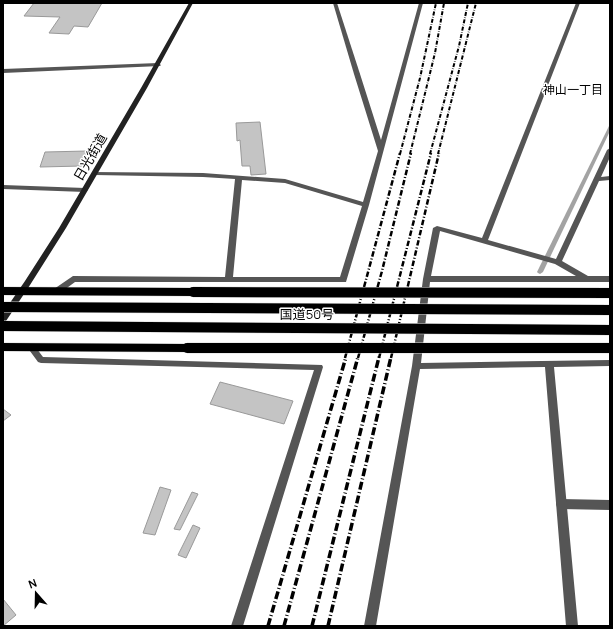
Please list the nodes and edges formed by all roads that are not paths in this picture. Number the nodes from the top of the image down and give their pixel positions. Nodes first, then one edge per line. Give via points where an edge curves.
1 (191, 3) edge
2 (335, 3) edge
3 (421, 3) edge
4 (578, 3) edge
5 (158, 65) junction
6 (3, 71) edge
7 (610, 150) edge
8 (381, 152) junction
9 (95, 173) junction
10 (239, 177) junction
11 (610, 178) edge
12 (596, 179) junction
13 (3, 187) edge
14 (86, 190) junction
15 (366, 205) junction
16 (484, 242) junction
17 (558, 262) junction
18 (229, 278) junction
19 (585, 278) junction
20 (427, 279) junction
21 (610, 279) edge
22 (3, 291) edge
23 (23, 291) junction
24 (57, 292) junction
25 (610, 293) edge
26 (3, 307) edge
27 (610, 310) edge
28 (3, 319) edge
29 (3, 326) edge
30 (610, 330) edge
31 (3, 347) edge
32 (31, 347) junction
33 (610, 348) edge
34 (610, 363) edge
35 (549, 364) junction
36 (416, 366) junction
37 (561, 504) junction
38 (610, 505) edge
39 (237, 626) edge
40 (370, 626) edge
41 (572, 626) edge

1 - 5 main road, 日光街道
2 - 8 street
3 - 8 street
4 - 16 street
5 - 6 street
5 - 9 main road, 日光街道
7 - 12 street
8 - 15 street
9 - 10 street
9 - 14 main road, 日光街道
10 - 15 street via 285,180
10 - 18 street
11 - 12 street
12 - 17 street
13 - 14 street
14 - 23 main road, 日光街道
15 - 18 street via 343,280
16 - 17 street
16 - 20 street via 437,228
17 - 19 street
18 - 24 street via 73,279
19 - 20 street
19 - 21 street
20 - 36 street
22 - 23 highway
23 - 24 highway
23 - 28 main road, 日光街道
24 - 25 highway, bridge
26 - 27 highway, 国道50号, bridge
29 - 30 highway, 国道50号, bridge
31 - 32 highway
32 - 33 highway, bridge
32 - 39 street via 41,360 319,367
34 - 35 street
35 - 36 street
35 - 37 street
36 - 40 street
37 - 38 street
37 - 41 street

